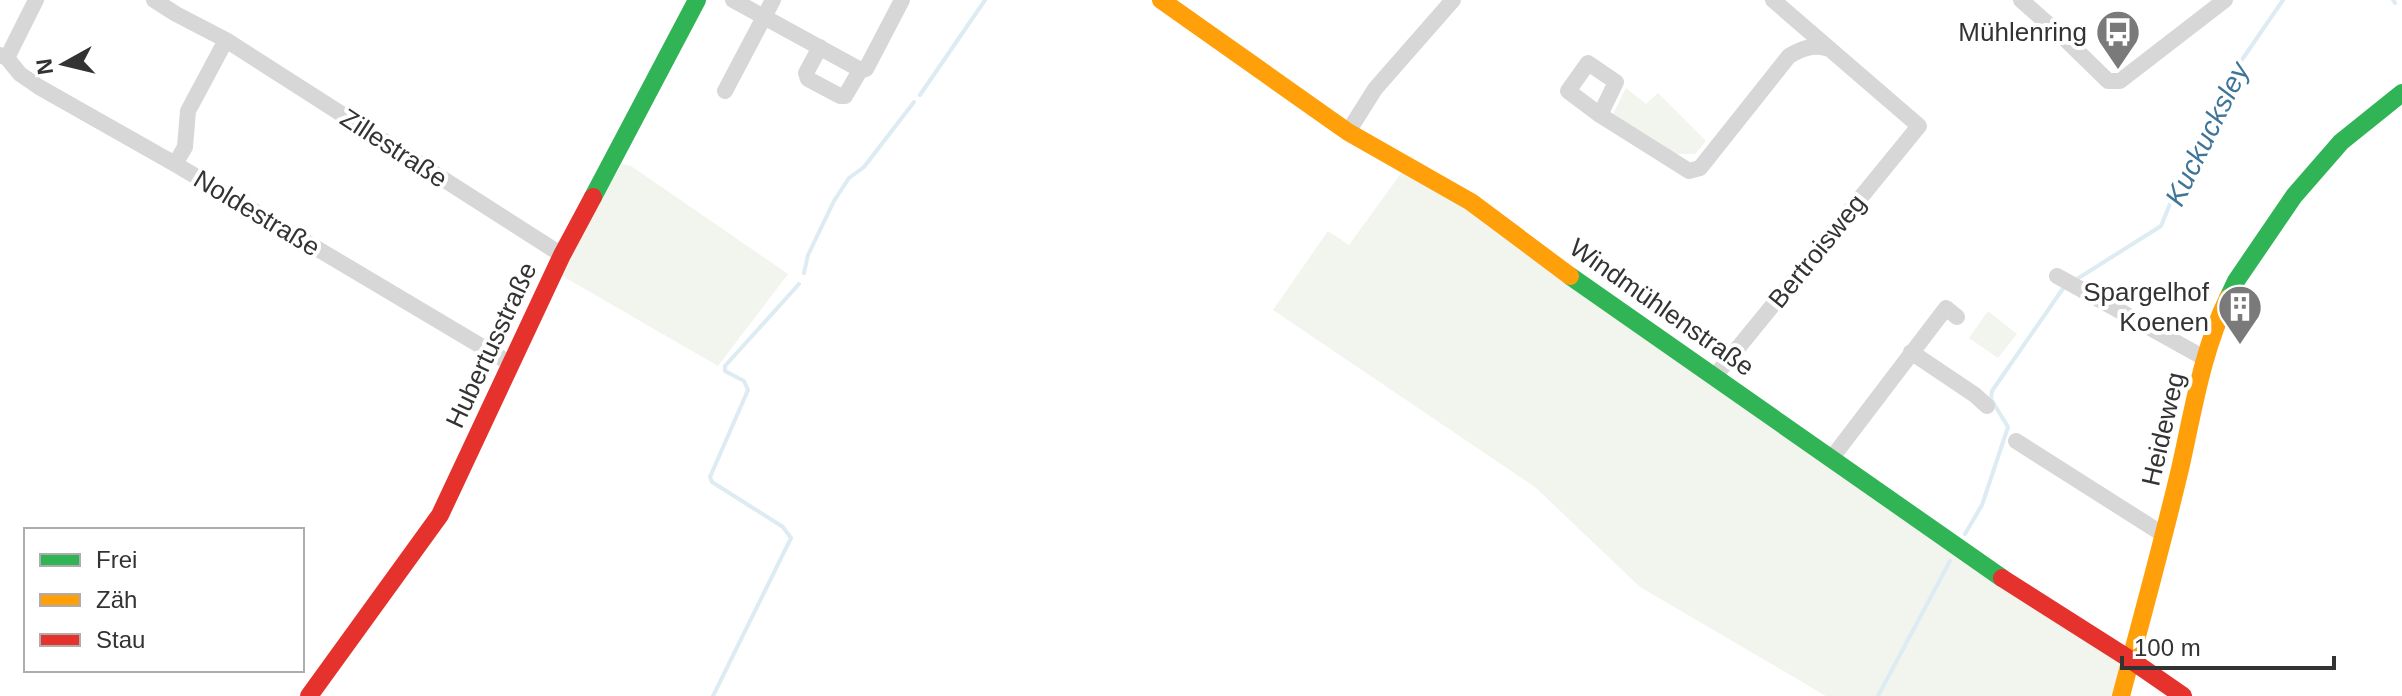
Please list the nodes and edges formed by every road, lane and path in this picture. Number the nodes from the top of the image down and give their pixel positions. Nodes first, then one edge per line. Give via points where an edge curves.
1 (36, 0) edge
2 (154, 0) edge
3 (697, 0) edge
4 (733, 0) edge
5 (773, 0) edge
6 (902, 0) edge
7 (1161, 0) edge
8 (1453, 0) edge
9 (1773, 0) edge
10 (2021, 0) edge
11 (2225, 0) edge
12 (1792, 15) junction
13 (764, 17) junction
14 (226, 40) junction
15 (820, 47) junction
16 (1832, 50) junction
17 (3, 56) edge
18 (1789, 56) junction
19 (858, 71) junction
20 (725, 91) dead end
21 (2402, 93) edge
22 (1600, 115) dead end
23 (1348, 132) junction
24 (175, 164) junction
25 (562, 255) junction
26 (2057, 276) dead end
27 (1957, 317) dead end
28 (1911, 352) junction
29 (2206, 359) junction
30 (511, 364) junction
31 (1715, 376) junction
32 (1987, 406) dead end
33 (2016, 441) dead end
34 (1831, 459) junction
35 (2164, 535) junction
36 (2131, 660) junction
37 (309, 696) edge
38 (2121, 696) edge
39 (2183, 696) edge

1 - 17 street, Noldestraße
2 - 14 street, Zillestraße
3 - 25 street, Hubertusstraße
4 - 13 street
5 - 13 street
6 - 19 street via 866,69
7 - 23 street, Windmühlenstraße
8 - 23 street via 1375,89
9 - 12 street
10 - 11 street via 2108,81 2120,81
12 - 16 street
12 - 18 street
13 - 15 street
13 - 20 street
14 - 24 street via 188,111 185,147
14 - 25 street, Zillestraße
15 - 19 street
15 - 19 street via 808,79 845,96
16 - 18 street via 1809,46
16 - 31 street, Bertroisweg via 1919,126
17 - 24 street, Noldestraße via 39,87
18 - 22 street via 1700,168 1689,171
21 - 29 street, Heideweg via 2341,142 2294,196 2236,281
23 - 31 street, Windmühlenstraße via 1471,202
24 - 30 street, Noldestraße
25 - 30 street, Hubertusstraße
26 - 29 street
27 - 28 street via 1946,308
28 - 32 street
28 - 34 street
29 - 35 street, Heideweg
30 - 37 street, Hubertusstraße via 440,515
31 - 34 street, Windmühlenstraße
33 - 35 street
34 - 36 street, Windmühlenstraße via 2004,580
35 - 36 street, Heideweg
36 - 38 street, Heideweg
36 - 39 street, Windmühlenstraße

